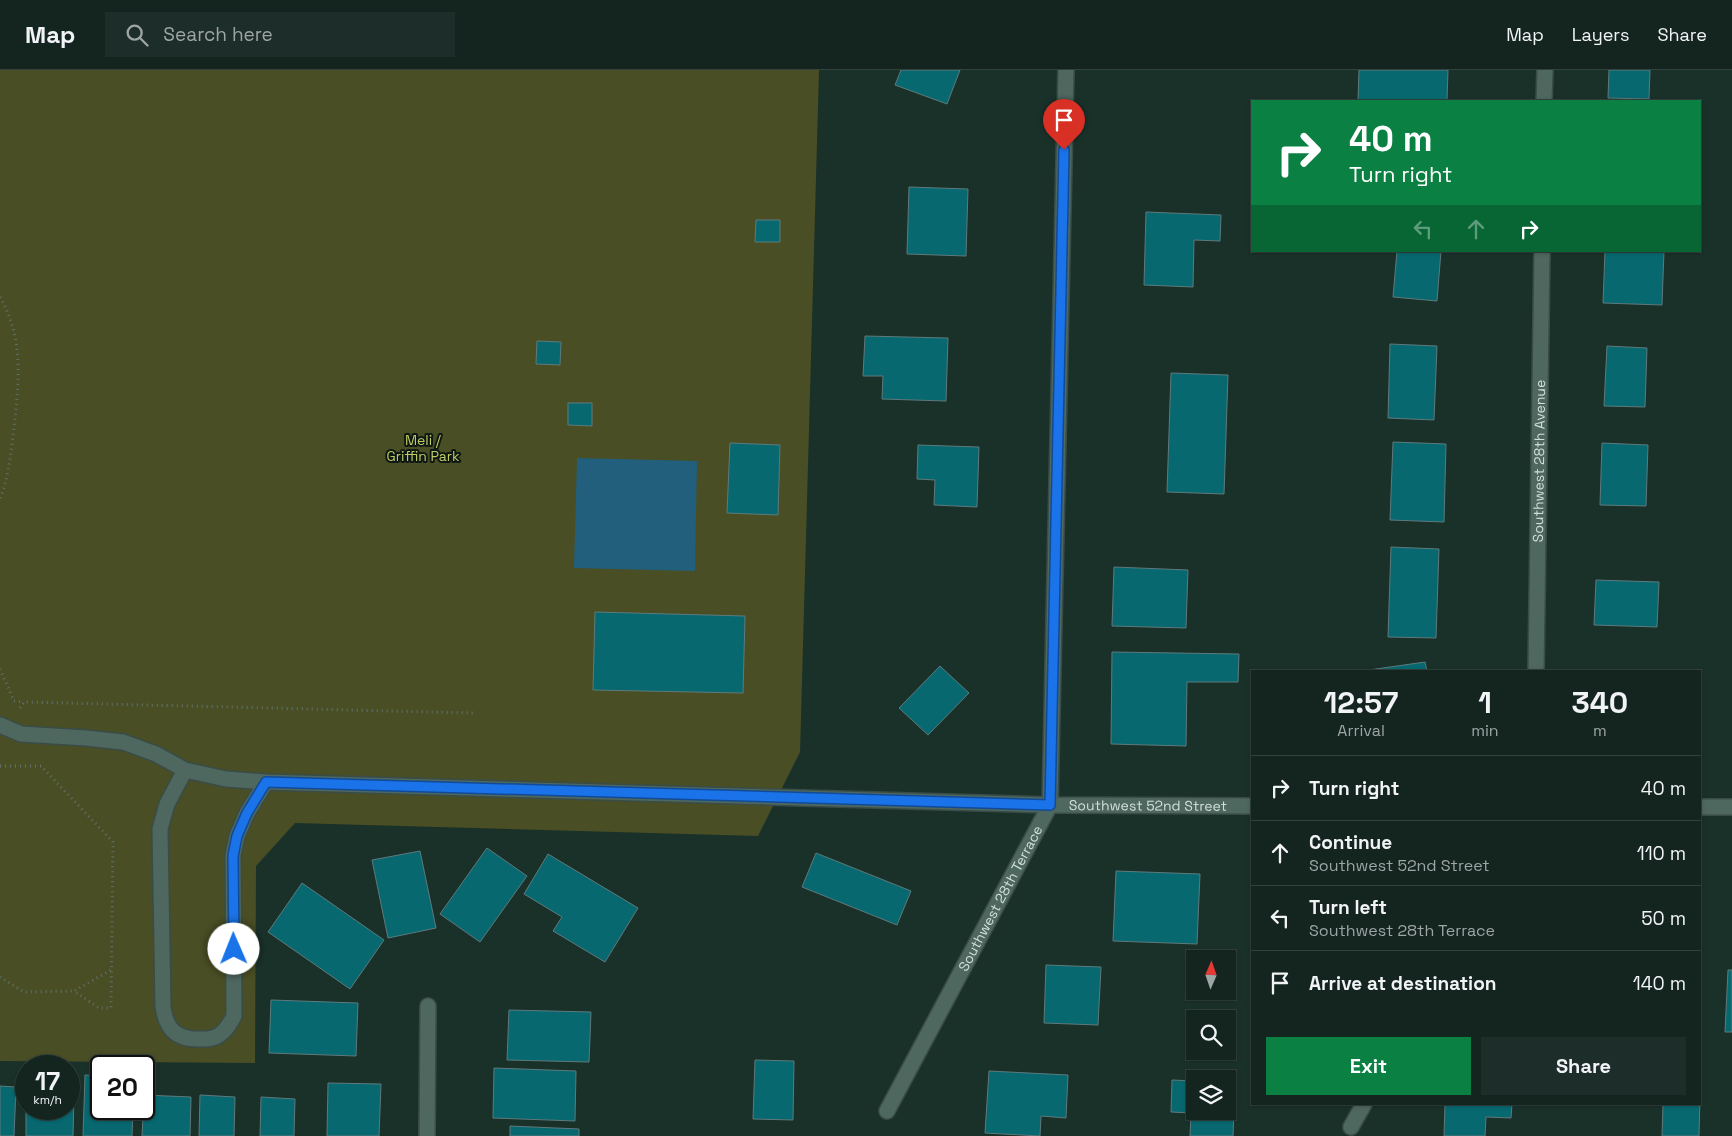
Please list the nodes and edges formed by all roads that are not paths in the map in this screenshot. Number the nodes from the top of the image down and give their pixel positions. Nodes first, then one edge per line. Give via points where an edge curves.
1 (1066, 70) edge
2 (1545, 70) edge
3 (1544, 100) edge
4 (1542, 252) edge
5 (1536, 670) edge
6 (0, 725) edge
7 (185, 770) junction
8 (266, 782) junction
9 (1050, 805) junction
10 (1251, 806) edge
11 (1732, 807) edge
12 (1701, 808) edge
13 (428, 1006) dead end
14 (1363, 1105) edge
15 (887, 1111) dead end
16 (1351, 1127) dead end
17 (427, 1136) edge

1 - 9 street, Southwest 28th Terrace
2 - 3 street
4 - 5 street, Southwest 28th Avenue
6 - 7 street, Southwest 52nd Street via 21,734 123,742 156,754
7 - 8 street, Southwest 52nd Street
7 - 8 street via 167,804 160,830 163,1007 165,1020 182,1038 218,1036 234,1016 233,856 247,813
8 - 9 street, Southwest 52nd Street
9 - 10 street, Southwest 52nd Street
9 - 15 street, Southwest 28th Terrace
11 - 12 street
13 - 17 street
14 - 16 street

